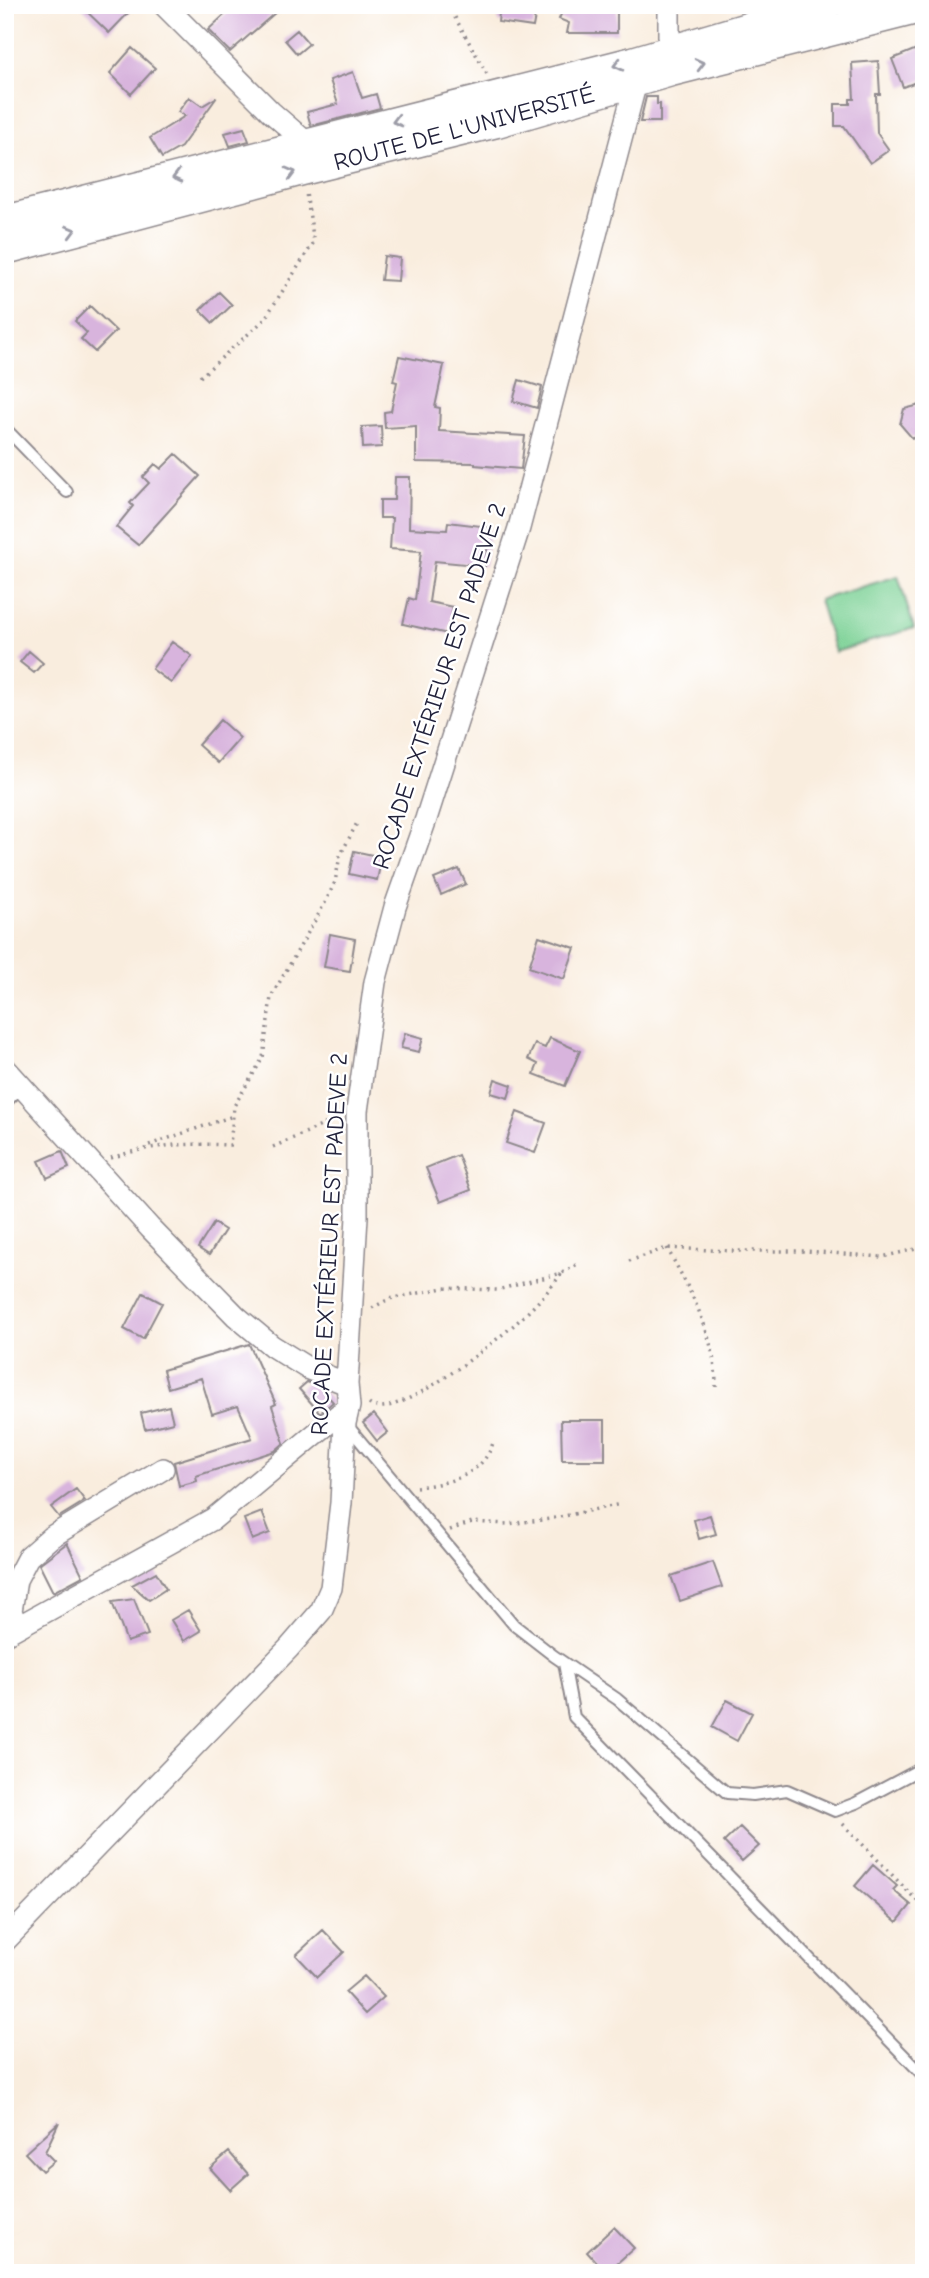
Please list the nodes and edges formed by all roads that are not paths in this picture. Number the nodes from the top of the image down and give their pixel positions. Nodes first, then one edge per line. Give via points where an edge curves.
1 (164, 5) edge
2 (669, 5) edge
3 (824, 5) edge
4 (924, 7) edge
5 (669, 51) junction
6 (636, 82) junction
7 (305, 157) junction
8 (5, 221) edge
9 (5, 249) edge
10 (5, 428) edge
11 (68, 492) dead end
12 (5, 1068) edge
13 (21, 1087) junction
14 (5, 1102) edge
15 (347, 1404) junction
16 (163, 1469) dead end
17 (11, 1630) edge
18 (564, 1662) junction
19 (924, 1767) edge
20 (5, 1941) edge
21 (924, 2076) edge

1 - 7 street via 271,112
2 - 5 street
3 - 5 main road, ROUTE DE L'UNIVERSITÉ
6 -> 4 main road, ROUTE DE L'UNIVERSITÉ
5 -> 7 main road, ROUTE DE L'UNIVERSITÉ via 498,94
6 - 7 main road, ROUTE DE L'UNIVERSITÉ via 497,122
6 - 15 street, ROCADE EXTÉRIEUR EST PADEVE 2 via 519,527 375,982 357,1111 357,1217
7 -> 8 main road, ROUTE DE L'UNIVERSITÉ
9 -> 7 main road, ROUTE DE L'UNIVERSITÉ
10 - 11 lane
12 - 13 street
13 - 14 lane
13 - 15 street via 236,1316 309,1369
15 - 17 street via 213,1519
15 - 18 lane via 400,1488 514,1625
15 - 20 street, ROCADE EXTÉRIEUR EST PADEVE 2 via 337,1554 321,1611
16 - 17 street via 51,1537 28,1557 16,1580
18 - 19 lane via 617,1699 727,1793 787,1790 835,1811
18 - 21 lane via 574,1717

